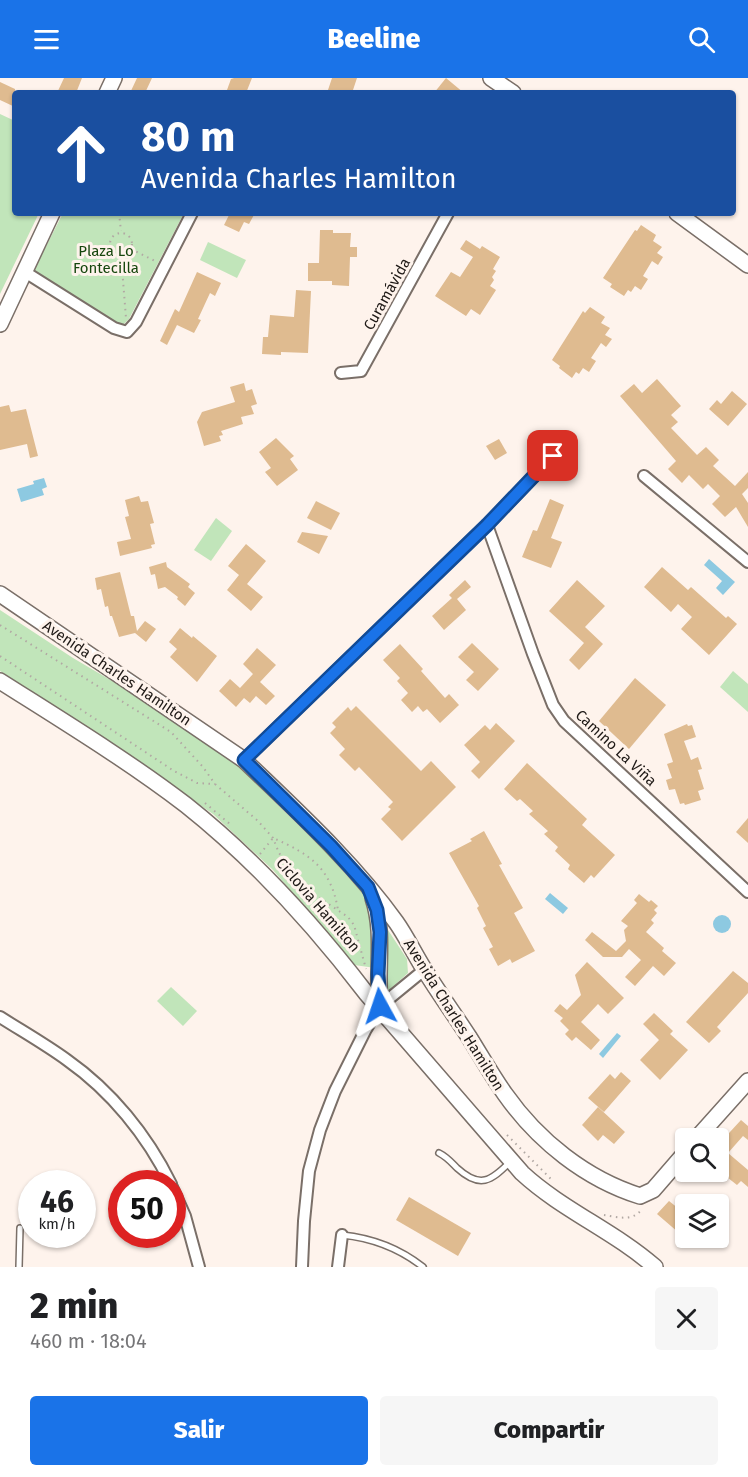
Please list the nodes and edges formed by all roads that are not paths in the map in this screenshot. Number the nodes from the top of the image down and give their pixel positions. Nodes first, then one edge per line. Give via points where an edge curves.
1 (491, 78) edge
2 (509, 90) edge
3 (51, 216) edge
4 (190, 216) edge
5 (446, 216) edge
6 (681, 216) edge
7 (747, 262) edge
8 (25, 272) junction
9 (0, 324) edge
10 (341, 373) dead end
11 (570, 439) dead end
12 (644, 476) dead end
13 (487, 525) junction
14 (748, 562) edge
15 (0, 594) edge
16 (0, 681) edge
17 (244, 760) junction
18 (368, 887) junction
19 (748, 892) edge
20 (346, 967) junction
21 (370, 970) junction
22 (424, 970) junction
23 (380, 1006) junction
24 (0, 1017) edge
25 (748, 1081) edge
26 (706, 1128) edge
27 (439, 1153) dead end
28 (511, 1161) junction
29 (675, 1165) edge
30 (163, 1170) edge
31 (186, 1220) edge
32 (342, 1235) joint
33 (20, 1248) edge
34 (20, 1267) edge
35 (199, 1267) edge
36 (302, 1267) edge
37 (338, 1267) edge
38 (423, 1267) edge
39 (655, 1267) edge

1 - 2 main road
3 - 8 main road
4 - 8 street via 136,322 127,332 114,328
5 - 10 street, Curamávida via 361,371
6 - 7 main road
8 - 9 main road
11 - 13 street
12 - 14 street
13 - 17 street
13 - 19 street, Camino La Viña via 549,695 564,721
15 - 17 main road, Avenida Charles Hamilton
16 - 20 main road via 158,784 216,831 252,863
17 - 18 main road, Avenida Charles Hamilton
18 - 21 main road via 380,932
18 - 22 main road, Avenida Charles Hamilton via 397,923
20 - 21 main road via 355,972
20 - 23 main road
21 - 23 main road
22 - 23 street
22 - 29 main road, Avenida Charles Hamilton via 505,1095 533,1128 578,1166 619,1190 643,1195 653,1190
23 - 28 main road
23 - 36 street via 339,1081 320,1130 306,1196
24 - 30 street via 67,1060 100,1088 143,1136
25 - 26 main road
27 - 28 lane via 468,1177 482,1182
28 - 39 main road via 548,1194 621,1239
31 - 35 street
32 - 37 street
32 - 38 lane via 379,1242
33 - 34 lane

